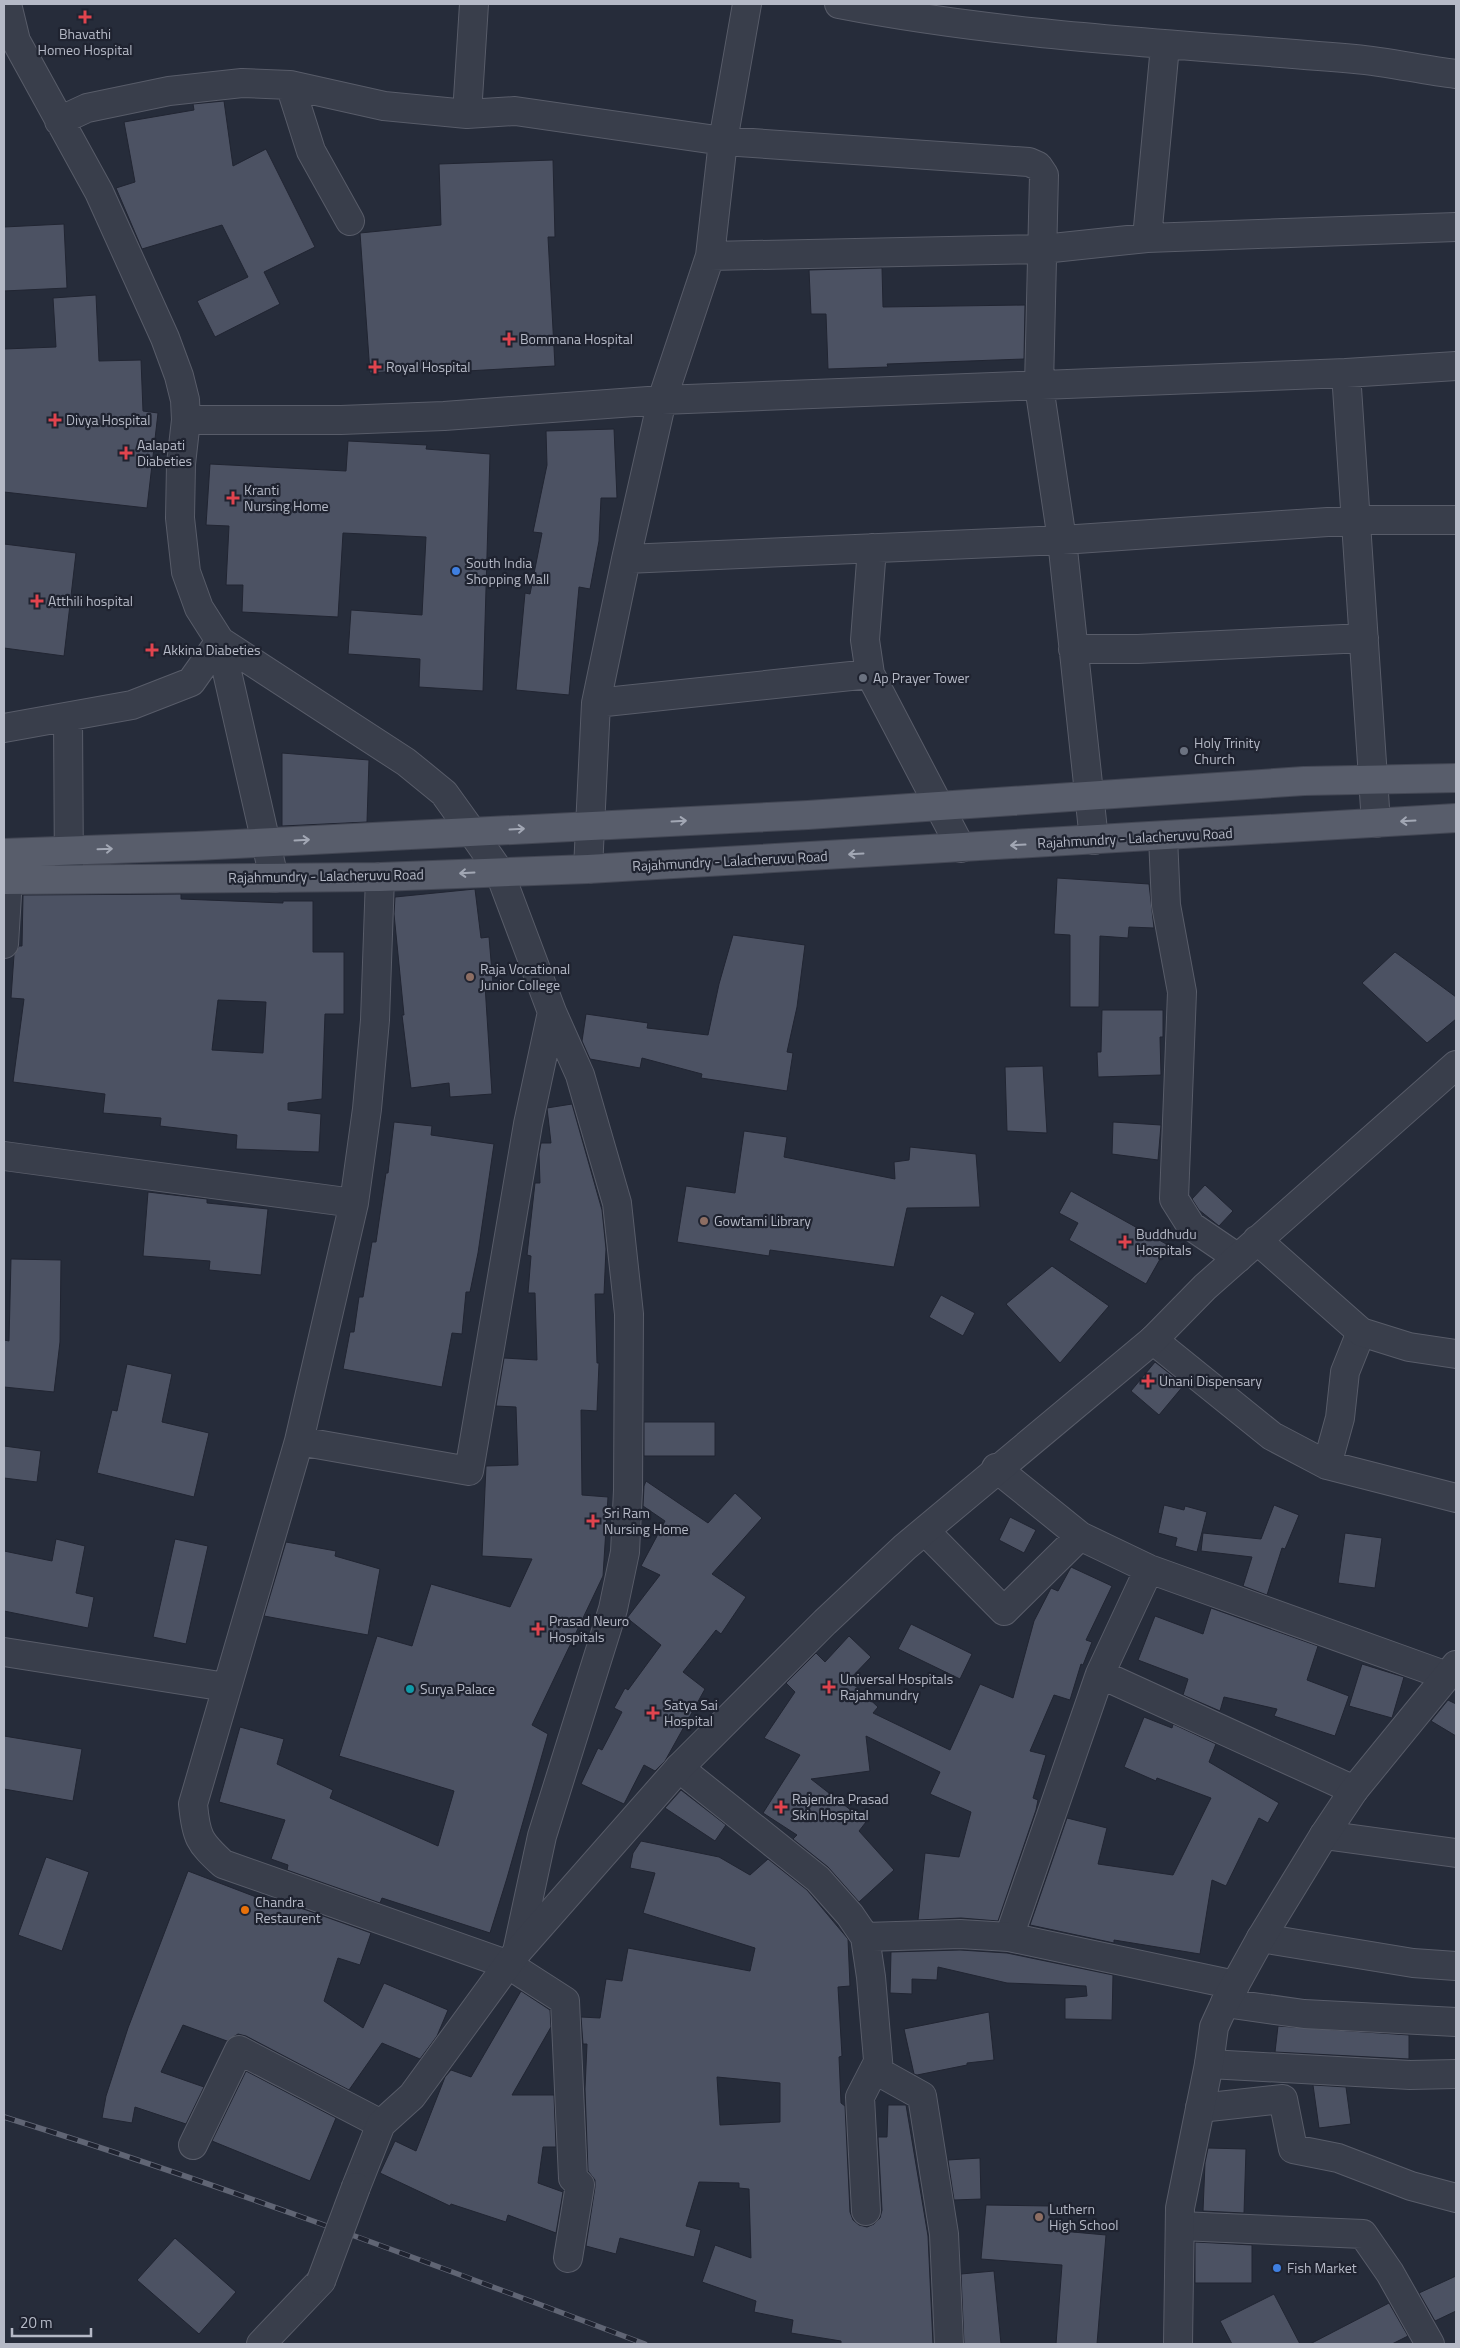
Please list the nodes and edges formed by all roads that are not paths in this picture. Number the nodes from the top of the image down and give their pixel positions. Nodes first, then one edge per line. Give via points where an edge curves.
1 (7, 4) edge
2 (474, 4) edge
3 (747, 4) edge
4 (839, 4) edge
5 (1165, 46) junction
6 (1456, 74) edge
7 (290, 86) junction
8 (467, 114) junction
9 (59, 121) junction
10 (723, 141) junction
11 (350, 221) dead end
12 (1456, 227) edge
13 (1148, 238) junction
14 (1043, 249) junction
15 (710, 256) junction
16 (1456, 366) edge
17 (1346, 373) junction
18 (1039, 386) junction
19 (662, 400) junction
20 (186, 420) junction
21 (1356, 520) junction
22 (1456, 520) edge
23 (1062, 540) junction
24 (872, 548) junction
25 (626, 559) junction
26 (1364, 638) junction
27 (220, 641) junction
28 (1073, 649) junction
29 (870, 674) junction
30 (596, 703) junction
31 (68, 717) junction
32 (4, 728) edge
33 (1456, 778) edge
34 (1373, 780) junction
35 (1089, 796) junction
36 (939, 806) junction
37 (1456, 818) edge
38 (1376, 823) junction
39 (590, 826) junction
40 (472, 832) junction
41 (1162, 837) junction
42 (1094, 840) junction
43 (266, 842) junction
44 (961, 848) junction
45 (69, 850) junction
46 (4, 853) edge
47 (588, 870) junction
48 (499, 871) junction
49 (380, 877) junction
50 (274, 878) junction
51 (69, 879) junction
52 (6, 880) edge
53 (4, 944) edge
54 (552, 1012) junction
55 (1456, 1064) edge
56 (4, 1156) edge
57 (354, 1203) junction
58 (1247, 1249) junction
59 (1361, 1332) junction
60 (1153, 1340) junction
61 (1456, 1354) edge
62 (299, 1441) junction
63 (1327, 1465) junction
64 (996, 1468) junction
65 (1456, 1498) edge
66 (926, 1532) junction
67 (1080, 1536) junction
68 (1149, 1569) junction
69 (4, 1652) edge
70 (1452, 1670) edge
71 (1100, 1674) junction
72 (226, 1687) junction
73 (678, 1768) junction
74 (1354, 1790) junction
75 (1324, 1835) junction
76 (1456, 1853) edge
77 (865, 1937) junction
78 (1009, 1937) junction
79 (1261, 1938) junction
80 (513, 1959) junction
81 (1456, 1966) edge
82 (1230, 1994) junction
83 (1456, 2022) edge
84 (878, 2062) junction
85 (1209, 2064) junction
86 (1456, 2074) edge
87 (1200, 2108) junction
88 (381, 2124) junction
89 (193, 2145) dead end
90 (1456, 2198) edge
91 (866, 2211) dead end
92 (1180, 2226) junction
93 (568, 2258) dead end
94 (261, 2344) edge
95 (949, 2344) edge
96 (1178, 2344) edge
97 (1430, 2344) edge

1 - 9 street via 16,41
2 - 8 street
3 - 10 street
4 - 5 street via 908,17
5 - 6 street via 1357,60
5 - 13 street
7 - 8 street via 384,106
7 - 9 street via 242,83 169,91 87,108
7 - 11 street via 310,151
8 - 10 street via 515,112
9 - 20 street via 99,192 165,338 179,376
10 - 14 street via 1029,162 1038,166 1044,175
10 - 15 street
12 - 13 street
13 - 14 street
14 - 15 street
14 - 18 street
15 - 19 street
16 - 17 street
17 - 18 street
17 - 21 street
18 - 19 street
18 - 23 street
19 - 20 street via 425,417
19 - 25 street
20 - 27 street via 180,518 186,572 199,608
21 - 22 street
21 - 23 street
21 - 26 street
23 - 24 street
23 - 28 street
24 - 25 street
24 - 29 street via 865,640
25 - 30 street
26 - 28 street
26 - 34 street
27 - 31 street via 191,682 132,705
27 - 40 street via 406,762 444,793
27 - 43 street
28 - 35 street
29 - 30 street
29 - 36 street
30 - 39 street
31 - 32 street
31 - 45 street
33 - 34 main road
34 - 35 main road via 1304,781
34 - 38 street
35 - 36 main road
35 - 42 street
39 -> 36 main road
36 - 44 street
37 -> 38 main road, Rajahmundry - Lalacheruvu Road
38 - 41 main road, Rajahmundry - Lalacheruvu Road
40 -> 39 main road
39 - 47 street
43 -> 40 main road
40 - 48 street
41 - 42 main road, Rajahmundry - Lalacheruvu Road
41 - 58 street via 1166,906 1182,992 1174,1199 1191,1226
42 -> 44 main road, Rajahmundry - Lalacheruvu Road
45 -> 43 main road
43 - 50 street
44 -> 47 main road, Rajahmundry - Lalacheruvu Road
45 - 46 main road
45 - 51 street
47 - 48 main road, Rajahmundry - Lalacheruvu Road
48 -> 49 main road, Rajahmundry - Lalacheruvu Road
48 - 54 street
49 - 50 main road, Rajahmundry - Lalacheruvu Road
49 - 57 street via 375,1020
50 - 51 main road, Rajahmundry - Lalacheruvu Road
51 - 52 main road, Rajahmundry - Lalacheruvu Road
52 - 53 street
54 - 62 street via 528,1124 470,1470
54 - 80 street via 580,1075 617,1203 629,1314 628,1490 625,1552 613,1609 542,1836
55 - 58 street
56 - 57 street
57 - 62 street
58 - 59 street
58 - 60 street
59 - 61 street via 1409,1347
59 - 63 street via 1345,1372 1340,1418
60 - 63 street via 1272,1436
60 - 64 street
62 - 72 street
63 - 65 street
64 - 66 street
64 - 67 street
66 - 67 street via 1004,1611
66 - 73 street via 905,1547 824,1622
67 - 68 street
68 - 70 street
68 - 71 street
69 - 72 street
70 - 74 street
71 - 74 street
71 - 78 street
72 - 80 street via 193,1804 195,1830 204,1846 223,1864
73 - 77 street via 818,1880
73 - 80 street
74 - 75 street
75 - 76 street
75 - 79 street
77 - 78 street via 960,1934
77 - 84 street
78 - 82 street
79 - 81 street via 1413,1963
79 - 82 street
80 - 88 street via 412,2096
80 - 93 street via 565,2001 573,2178 580,2185
82 - 83 street via 1304,2014
82 - 85 street via 1214,2027
84 - 91 street via 860,2097
84 - 95 street via 879,2072 922,2096 944,2234
85 - 86 street via 1410,2076
85 - 87 street
87 - 90 street via 1283,2099 1293,2149 1338,2158 1411,2186
87 - 92 street via 1180,2208
88 - 89 street via 239,2050
88 - 94 street, bridge via 320,2281
92 - 96 street
92 - 97 street via 1363,2234 1390,2273

